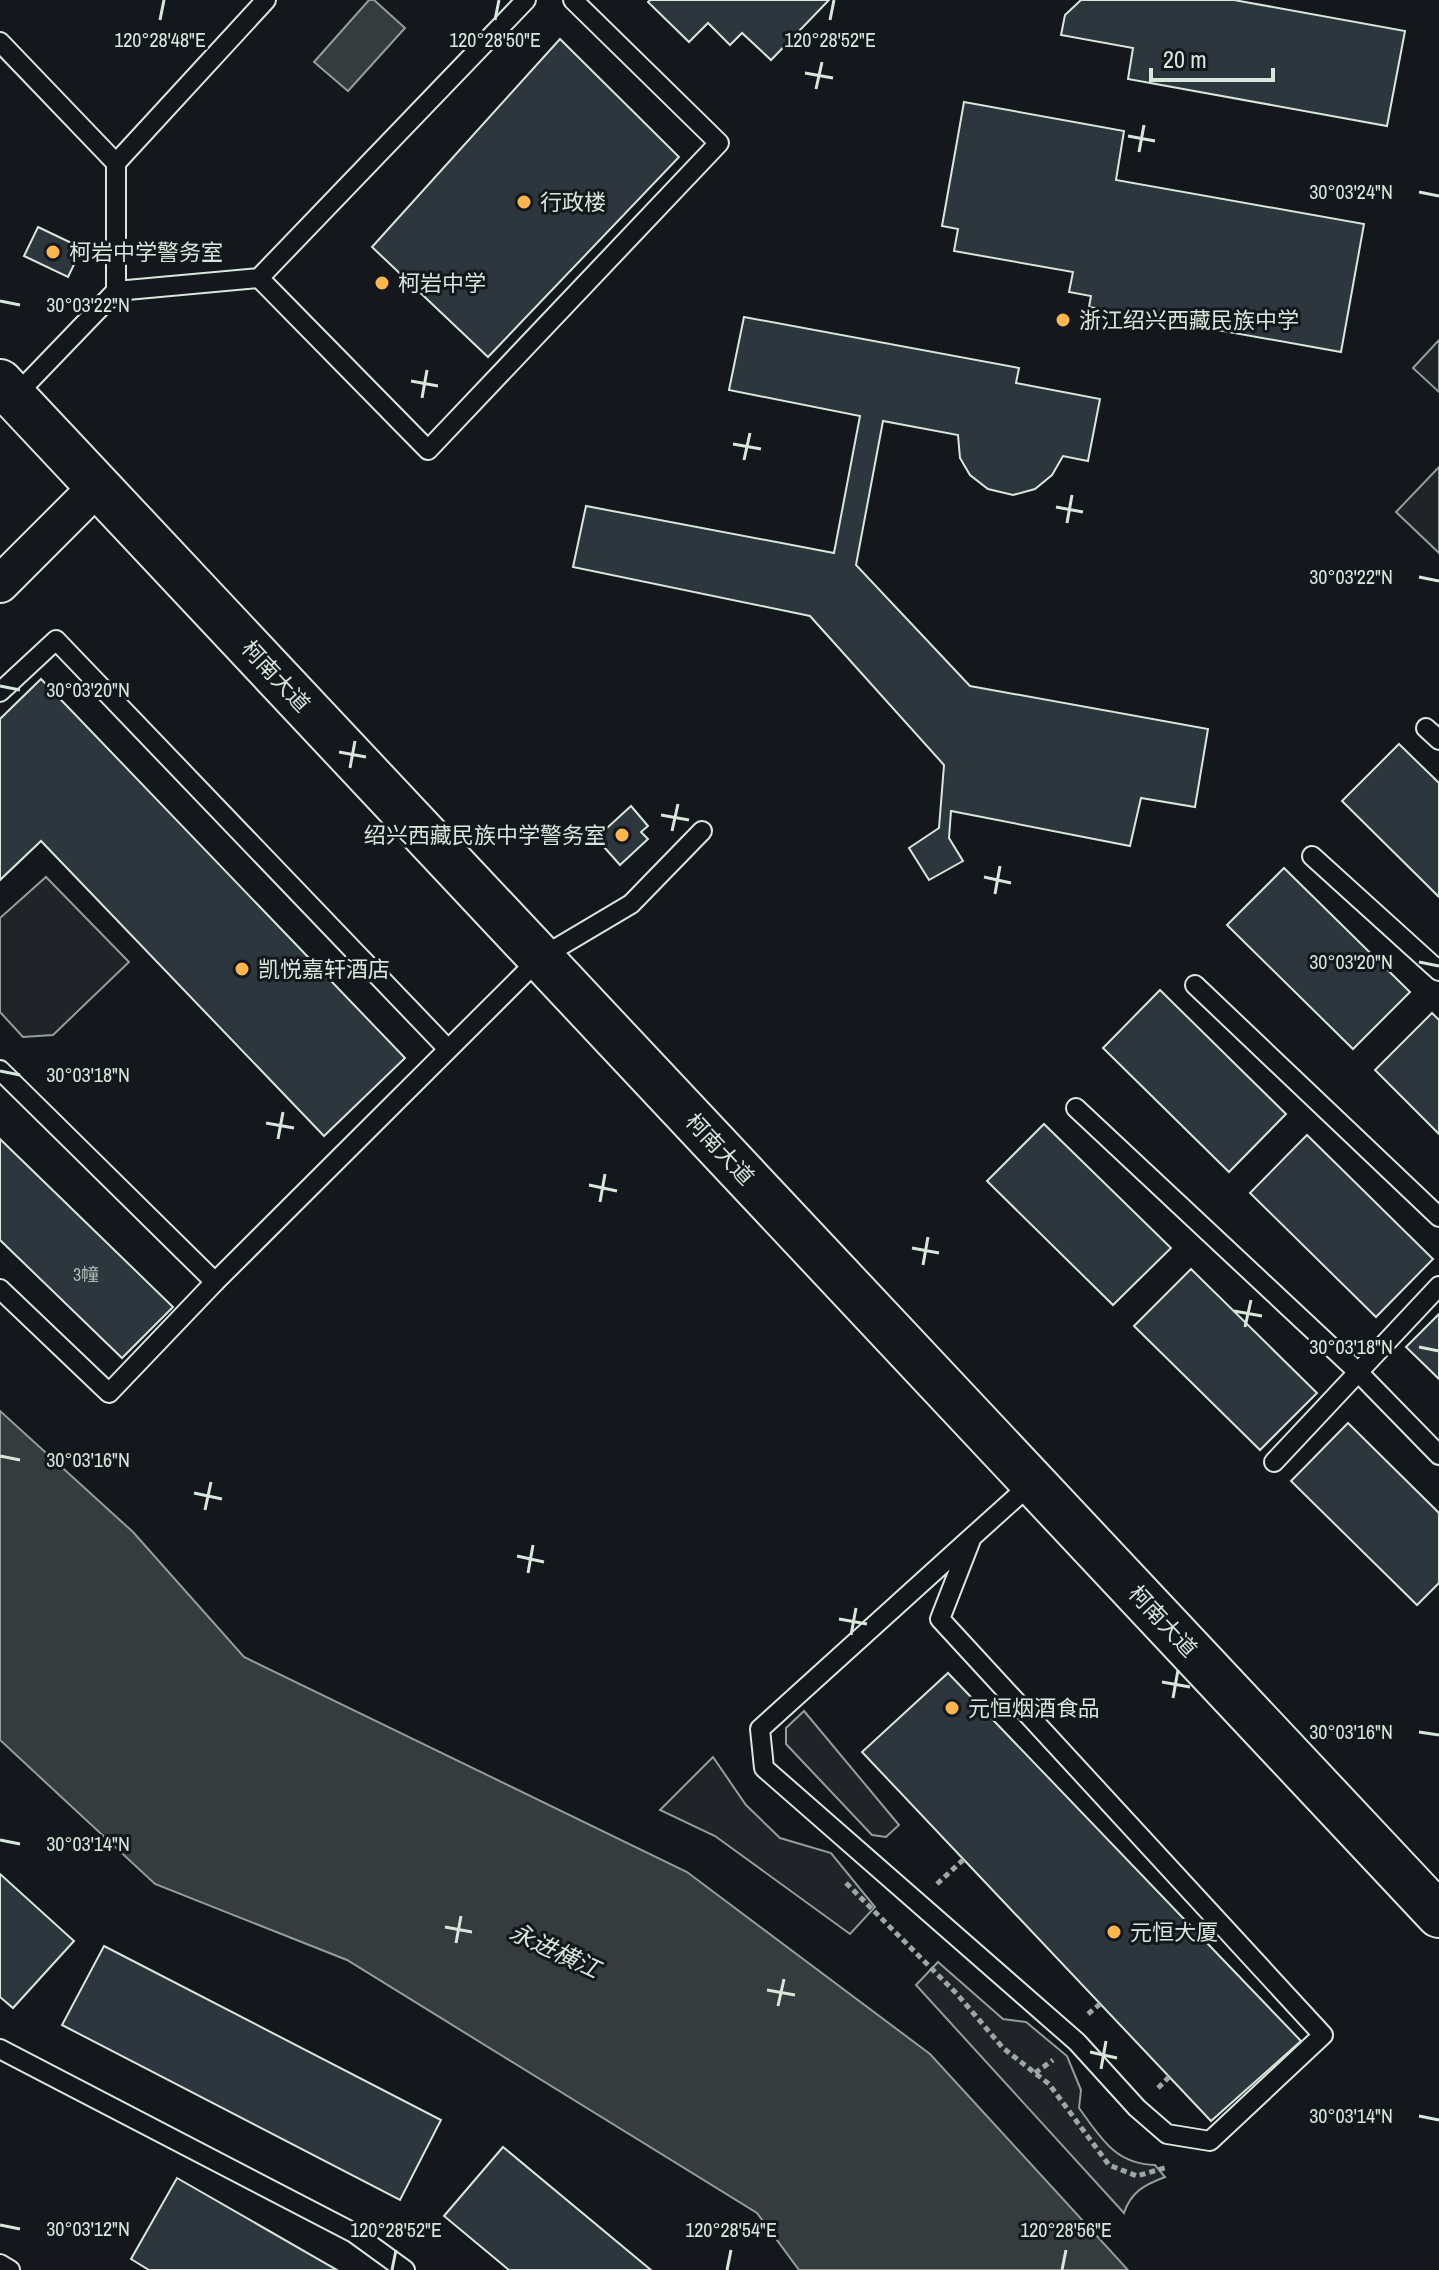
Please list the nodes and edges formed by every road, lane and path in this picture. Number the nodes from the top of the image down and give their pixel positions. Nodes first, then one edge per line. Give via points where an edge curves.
1 (266, 0) edge
2 (526, 0) edge
3 (573, 0) edge
4 (0, 42) edge
5 (116, 163) junction
6 (259, 278) junction
7 (116, 291) junction
8 (7, 390) edge
9 (97, 487) junction
10 (0, 584) edge
11 (0, 692) edge
12 (702, 831) dead end
13 (1312, 856) dead end
14 (540, 958) junction
15 (1439, 971) edge
16 (1195, 985) dead end
17 (448, 1049) junction
18 (2, 1077) edge
19 (1076, 1108) dead end
20 (1439, 1217) edge
21 (215, 1282) junction
22 (1439, 1286) edge
23 (0, 1289) edge
24 (1358, 1372) junction
25 (1439, 1455) edge
26 (1274, 1462) dead end
27 (1033, 1482) junction
28 (972, 1537) junction
29 (846, 1839) junction
30 (1439, 1915) edge
31 (0, 2049) edge
32 (1210, 2141) junction
33 (0, 2264) edge
34 (10, 2270) edge
35 (405, 2270) edge

1 - 5 lane
2 - 6 lane
3 - 6 lane via 719,143 428,450
4 - 5 lane
5 - 7 lane
6 - 7 lane
7 - 8 lane
8 - 9 main road, 柯南大道
9 - 10 street
9 - 14 main road, 柯南大道
11 - 17 lane via 56,640
12 - 14 lane via 631,904
13 - 15 lane
14 - 17 lane
14 - 27 main road, 柯南大道
16 - 20 lane
17 - 21 lane
18 - 21 lane
19 - 24 lane
21 - 23 lane via 109,1393
22 - 24 lane
24 - 25 lane
24 - 26 lane
27 - 28 lane
27 - 30 main road, 柯南大道
28 - 29 lane via 760,1729 764,1768
28 - 32 lane via 940,1619 1323,2035
29 - 32 lane via 1098,2061 1167,2134
29 - 32 path via 829,1860 854,1893 957,1994 1003,2048 1049,2084 1109,2165 1137,2176 1170,2166
31 - 35 lane via 354,2233
33 - 34 lane

